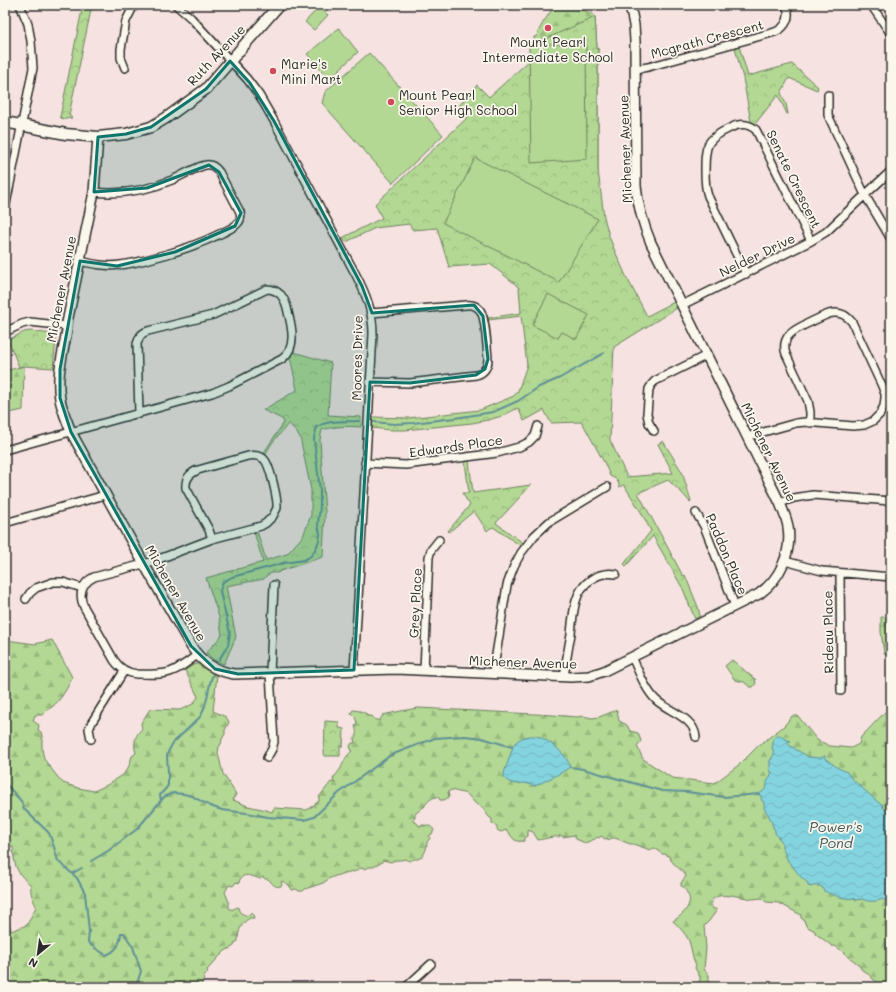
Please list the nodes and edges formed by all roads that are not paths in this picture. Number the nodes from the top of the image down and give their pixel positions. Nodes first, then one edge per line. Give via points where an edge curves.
1 (20, 5) edge
2 (134, 5) edge
3 (176, 5) edge
4 (279, 5) edge
5 (630, 5) edge
6 (786, 5) edge
7 (871, 5) edge
8 (891, 34) edge
9 (230, 60) junction
10 (125, 68) dead end
11 (636, 69) junction
12 (828, 95) dead end
13 (5, 122) edge
14 (22, 125) junction
15 (98, 137) junction
16 (891, 171) edge
17 (8, 174) edge
18 (94, 192) junction
19 (865, 195) junction
20 (5, 210) edge
21 (891, 239) edge
22 (811, 241) junction
23 (80, 261) junction
24 (746, 274) junction
25 (682, 305) junction
26 (371, 314) junction
27 (67, 326) junction
28 (5, 332) edge
29 (707, 356) junction
30 (370, 382) junction
31 (138, 414) junction
32 (810, 423) junction
33 (538, 426) dead end
34 (654, 431) dead end
35 (71, 432) junction
36 (747, 437) junction
37 (5, 450) edge
38 (365, 464) junction
39 (607, 487) dead end
40 (106, 494) junction
41 (891, 501) edge
42 (780, 503) junction
43 (696, 513) dead end
44 (5, 523) edge
45 (212, 539) junction
46 (439, 540) dead end
47 (785, 561) junction
48 (144, 564) junction
49 (840, 573) junction
50 (616, 574) dead end
51 (891, 577) edge
52 (274, 585) dead end
53 (82, 588) junction
54 (26, 599) dead end
55 (735, 606) junction
56 (197, 655) junction
57 (632, 657) junction
58 (354, 670) junction
59 (424, 670) junction
60 (124, 671) junction
61 (270, 673) junction
62 (493, 674) junction
63 (564, 677) junction
64 (841, 691) dead end
65 (696, 737) dead end
66 (91, 739) dead end
67 (267, 758) dead end
68 (431, 964) dead end
69 (406, 987) edge

1 - 14 street via 28,24 33,68
2 - 10 street via 126,21 121,49
3 - 9 street, Moores Drive
4 - 9 main road, Ruth Avenue
5 - 11 street, Michener Avenue
6 - 11 street, Mcgrath Crescent via 787,22 775,32
7 - 8 street
9 - 15 main road, Ruth Avenue via 206,89 151,127 126,134
9 - 26 street, Moores Drive via 250,83 274,121 362,286
11 - 25 street, Michener Avenue via 636,177 639,206 648,235
12 - 19 street via 828,115
13 - 14 main road, Ruth Avenue
14 - 15 main road, Ruth Avenue via 66,134
14 - 17 street
15 - 18 street, Michener Avenue
16 - 19 street, Nelder Drive
17 - 20 street
18 - 23 street, Michener Avenue
18 - 23 street via 116,193 147,188 209,165 219,172 241,218 236,225 207,240 166,255 117,266
19 - 21 street
19 - 22 street, Nelder Drive via 826,232
22 - 24 street, Nelder Drive
22 - 24 street, Senate Crescent via 756,130 740,124 718,133 706,150 706,188
23 - 27 street, Michener Avenue
24 - 25 street, Nelder Drive
25 - 29 street, Michener Avenue
26 - 30 street, Moores Drive via 373,329
26 - 30 street via 474,306 483,316 488,363 480,374 476,375 410,383
27 - 28 street via 30,322
27 - 35 street, Michener Avenue via 59,386
29 - 34 street via 655,381 650,386 646,414
29 - 36 street, Michener Avenue
30 - 38 street, Moores Drive
31 - 31 street via 221,390 285,357 291,346 292,330 286,304 281,295 267,289 213,315 142,334 137,344
31 - 35 street
32 - 32 street via 864,425 877,418 884,406 885,394 882,386 852,322 842,314 829,313 796,329 789,334 785,342 784,350 808,401
32 - 36 street via 792,424
33 - 38 street, Edwards Place via 535,436 529,442 497,453 406,465
35 - 37 street
35 - 40 street, Michener Avenue
36 - 42 street, Michener Avenue
38 - 58 street, Moores Drive
39 - 62 street via 549,522 521,553 507,585
40 - 44 street
40 - 48 street, Michener Avenue
41 - 42 street via 813,495 799,496
42 - 47 street, Michener Avenue via 789,532
43 - 55 street, Paddon Place via 704,526
45 - 45 street via 261,526 273,516 277,508 277,498 268,465 262,458 248,456 195,471 189,476 186,488
45 - 48 street
46 - 59 street, Grey Place via 429,558
47 - 49 street
47 - 55 street, Michener Avenue via 767,588
48 - 53 street via 94,577
48 - 56 street, Michener Avenue
49 - 51 street
49 - 64 street, Rideau Place
50 - 63 street via 596,576 579,593
52 - 61 street
53 - 54 street via 63,582 53,582 36,588
53 - 60 street via 81,598 84,607 114,660
55 - 57 street, Michener Avenue
56 - 60 street via 165,674 133,674
56 - 61 street, Michener Avenue via 210,666 224,672
57 - 63 street, Michener Avenue via 594,675
57 - 65 street via 650,693 660,703 688,721
58 - 59 street, Michener Avenue
58 - 61 street, Michener Avenue
59 - 62 street, Michener Avenue
60 - 66 street via 92,722 89,732
61 - 67 street via 274,742
62 - 63 street, Michener Avenue
68 - 69 street

